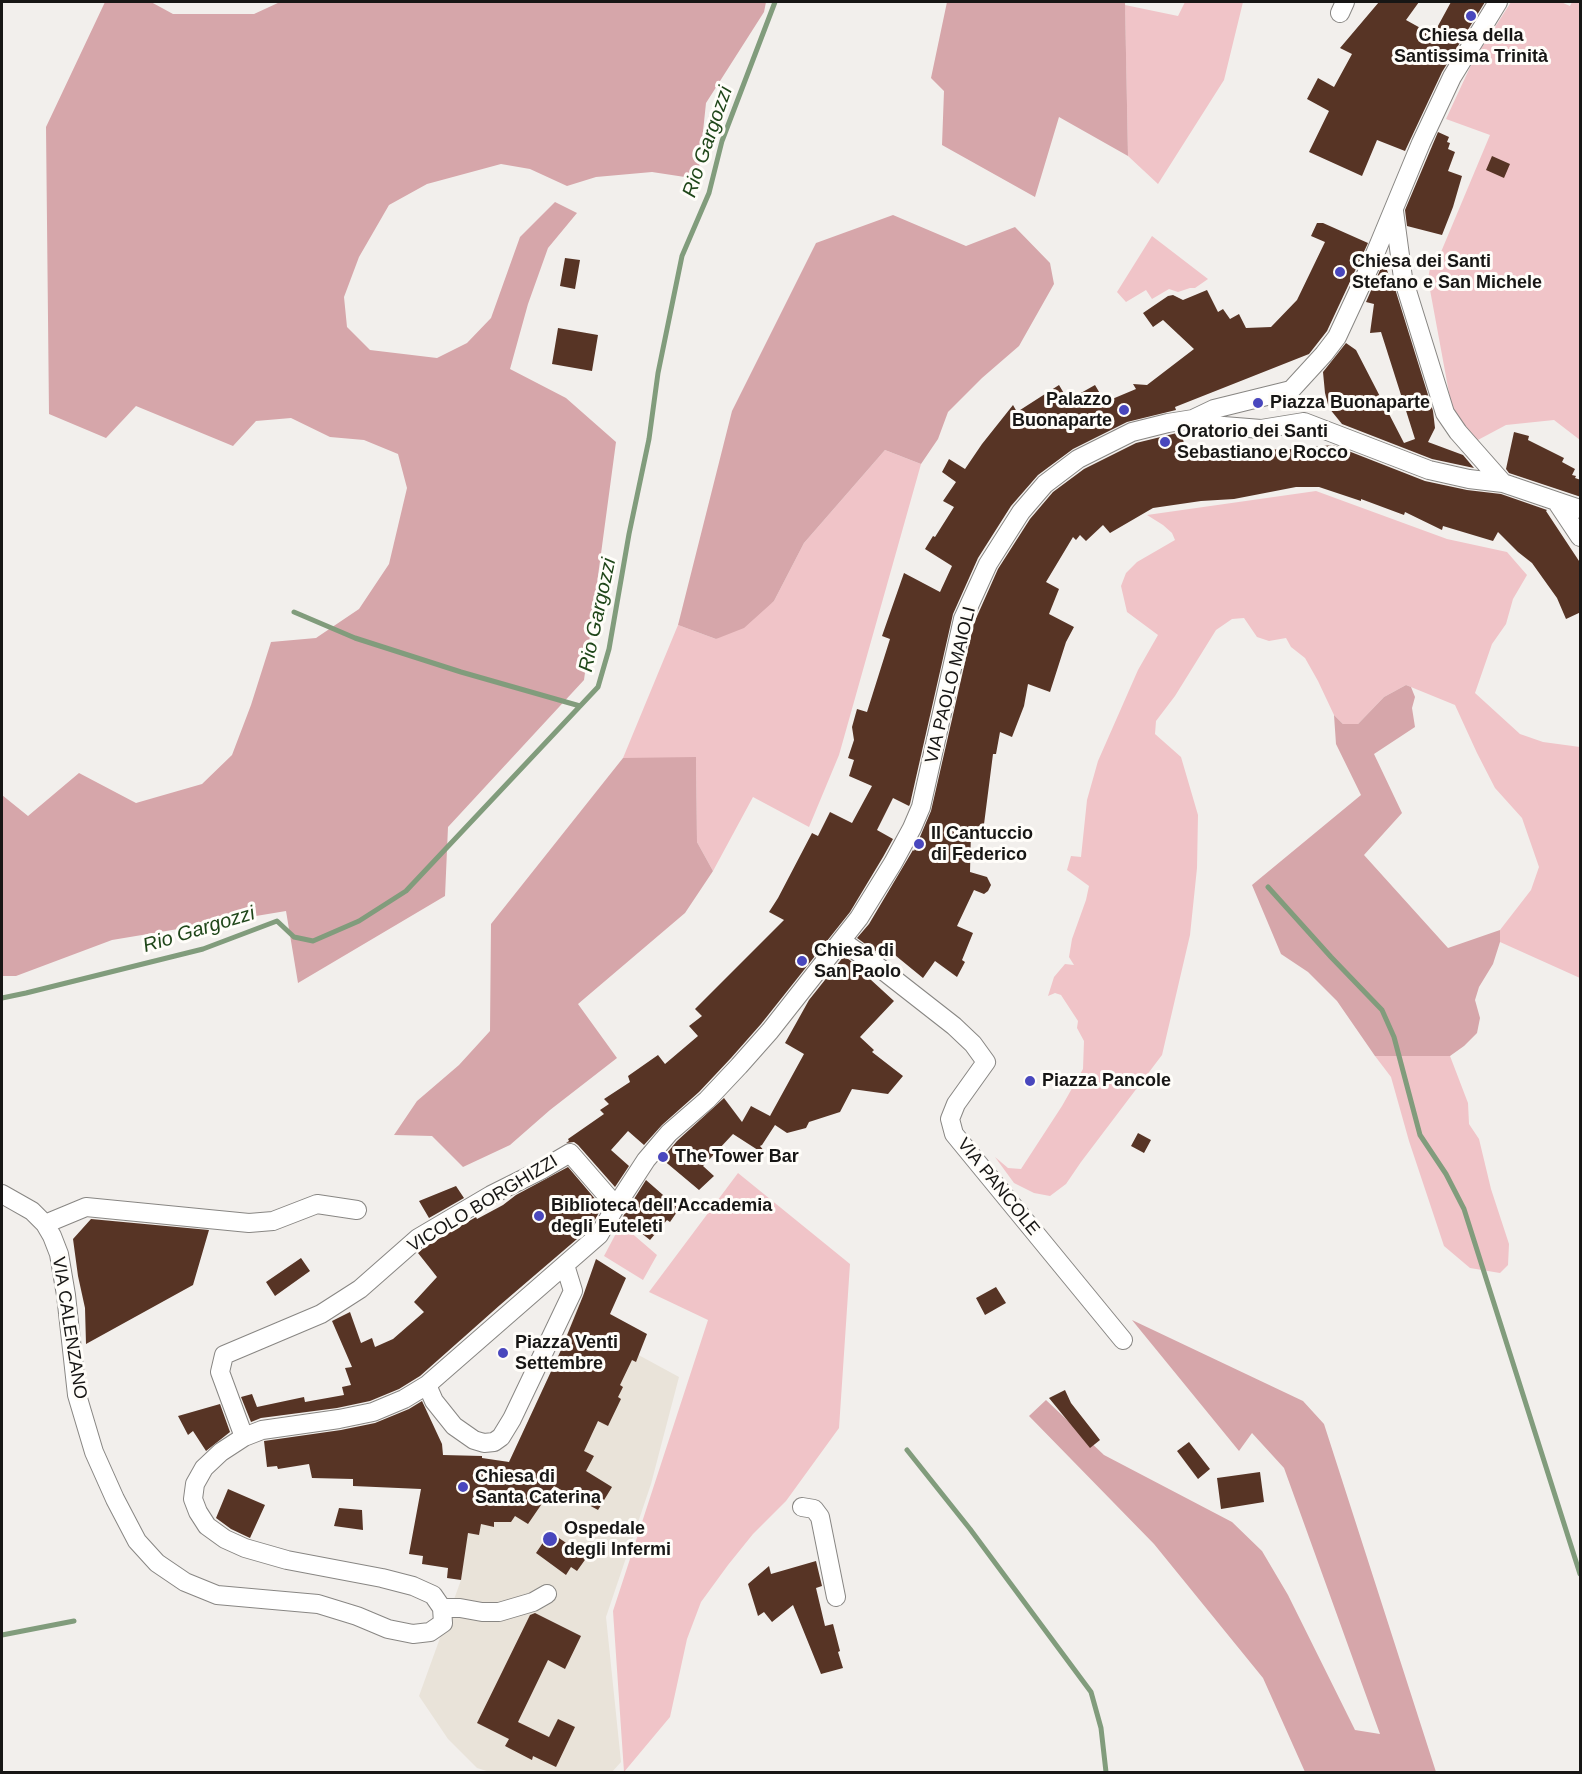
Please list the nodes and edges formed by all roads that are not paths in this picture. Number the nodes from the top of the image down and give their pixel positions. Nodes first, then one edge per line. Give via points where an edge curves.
1 (1498, 2) edge
2 (1393, 209) junction
3 (1291, 390) junction
4 (1193, 419) junction
5 (1304, 422) junction
6 (1503, 483) junction
7 (1556, 501) junction
8 (1581, 509) edge
9 (1581, 537) edge
10 (842, 941) junction
11 (2, 1194) edge
12 (616, 1206) junction
13 (357, 1210) dead end
14 (45, 1224) junction
15 (565, 1265) junction
16 (1123, 1340) dead end
17 (427, 1385) junction
18 (244, 1437) junction
19 (802, 1508) dead end
20 (547, 1594) dead end
21 (836, 1597) dead end
22 (443, 1615) junction

1 - 2 street via 1452,77
2 - 3 street via 1337,337
2 - 6 street via 1403,278 1445,412
3 - 4 street via 1215,409
3 - 5 street via 1295,408
4 - 5 street via 1210,425 1260,429
4 - 10 street, VIA PAOLO MAIOLI via 1132,432 1078,459 1045,484 1021,512 988,564 963,619 923,799 912,828
5 - 6 street via 1429,470
6 - 7 street
7 - 8 street
7 - 9 street
10 - 12 street, VIA PAOLO MAIOLI via 739,1066 661,1142
10 - 16 street, VIA PANCOLE via 954,1026 986,1062 956,1104 950,1119 954,1134
11 - 14 street, VIA CALENZANO via 32,1211
12 - 15 street, VIA PAOLO MAIOLI via 599,1235
12 - 18 street, VICOLO BORGHIZZI via 570,1153 418,1238 360,1289 321,1314 224,1355 220,1372
13 - 14 street via 317,1204 273,1221 249,1223 86,1207
14 - 22 street, VIA CALENZANO via 59,1254 77,1395 94,1452 137,1541 157,1563 185,1582 217,1595 318,1604 413,1634 430,1632
15 - 17 street, VIA PAOLO MAIOLI
15 - 17 street via 573,1291 501,1437 484,1443 454,1426
17 - 18 street, VIA PAOLO MAIOLI via 373,1412 262,1430
18 - 22 street, VIA PAOLO MAIOLI via 204,1468 195,1484 193,1499 207,1526 245,1548 413,1586 433,1595
19 - 21 street via 814,1509 820,1517
20 - 22 street via 499,1612 460,1608

